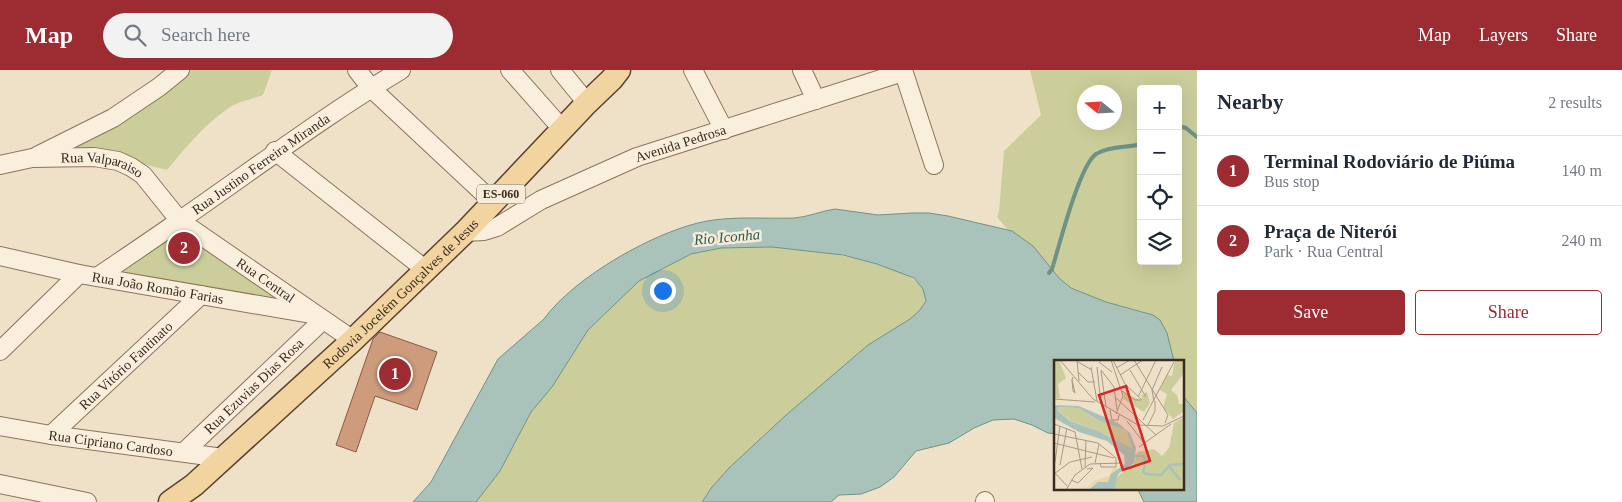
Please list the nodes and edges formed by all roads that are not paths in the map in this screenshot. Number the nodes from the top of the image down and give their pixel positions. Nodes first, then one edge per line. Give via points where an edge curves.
1 (180, 70) edge
2 (357, 70) edge
3 (401, 70) edge
4 (510, 70) edge
5 (560, 70) edge
6 (619, 70) edge
7 (692, 70) edge
8 (802, 70) edge
9 (903, 71) edge
10 (371, 88) junction
11 (816, 100) junction
12 (587, 103) junction
13 (563, 130) junction
14 (724, 130) junction
15 (275, 151) junction
16 (32, 158) junction
17 (0, 165) edge
18 (934, 165) dead end
19 (492, 202) junction
20 (180, 220) junction
21 (465, 232) junction
22 (0, 256) edge
23 (426, 270) junction
24 (79, 274) junction
25 (97, 276) junction
26 (201, 295) junction
27 (320, 318) junction
28 (353, 340) junction
29 (0, 350) edge
30 (0, 426) edge
31 (51, 435) junction
32 (184, 452) junction
33 (223, 458) junction
34 (0, 484) edge
35 (188, 494) edge
36 (87, 502) edge
37 (170, 502) edge

1 - 16 street via 113,118
2 - 10 street
3 - 10 street, Rua Justino Ferreira Miranda
4 - 13 street
5 - 12 street
6 - 12 main road, Rodovia Jocelém Gonçalves de Jesus / ES-060
7 - 14 street
8 - 11 street
9 - 11 street, Avenida Pedrosa
9 - 18 street
10 - 15 street, Rua Justino Ferreira Miranda
10 - 19 street
11 - 14 street, Avenida Pedrosa
12 - 13 main road, Rodovia Jocelém Gonçalves de Jesus / ES-060
13 - 19 main road, Rodovia Jocelém Gonçalves de Jesus / ES-060
14 - 21 street, Avenida Pedrosa via 637,157 541,200 498,227
15 - 20 street, Rua Justino Ferreira Miranda
15 - 23 street
16 - 17 street, Rua Valparaiso
16 - 20 street, Rua Valparaiso via 94,157 118,161 143,175
19 - 21 main road, Rodovia Jocelém Gonçalves de Jesus / ES-060
20 - 25 street, Rua Justino Ferreira Miranda
20 - 27 street, Rua Central
21 - 23 main road, Rodovia Jocelém Gonçalves de Jesus / ES-060
22 - 24 street, Rua João Romão Farias
23 - 28 main road, Rodovia Jocelém Gonçalves de Jesus / ES-060
24 - 25 street, Rua João Romão Farias
24 - 29 street
25 - 26 street, Rua João Romão Farias
26 - 27 street, Rua João Romão Farias
26 - 31 street, Rua Vitório Fantinato
27 - 28 street, Rua Central
27 - 32 street, Rua Ezuvias Dias Rosa
28 - 33 main road, Rodovia Jocelém Gonçalves de Jesus / ES-060
30 - 31 street, Rua Cipriano Cardoso
31 - 32 street, Rua Cipriano Cardoso
32 - 33 street, Rua Cipriano Cardoso
33 - 35 main road, Rodovia Jocelém Gonçalves de Jesus / ES-060
34 - 36 street
35 - 37 main road, Rodovia Jocelém Gonçalves de Jesus / ES-060

